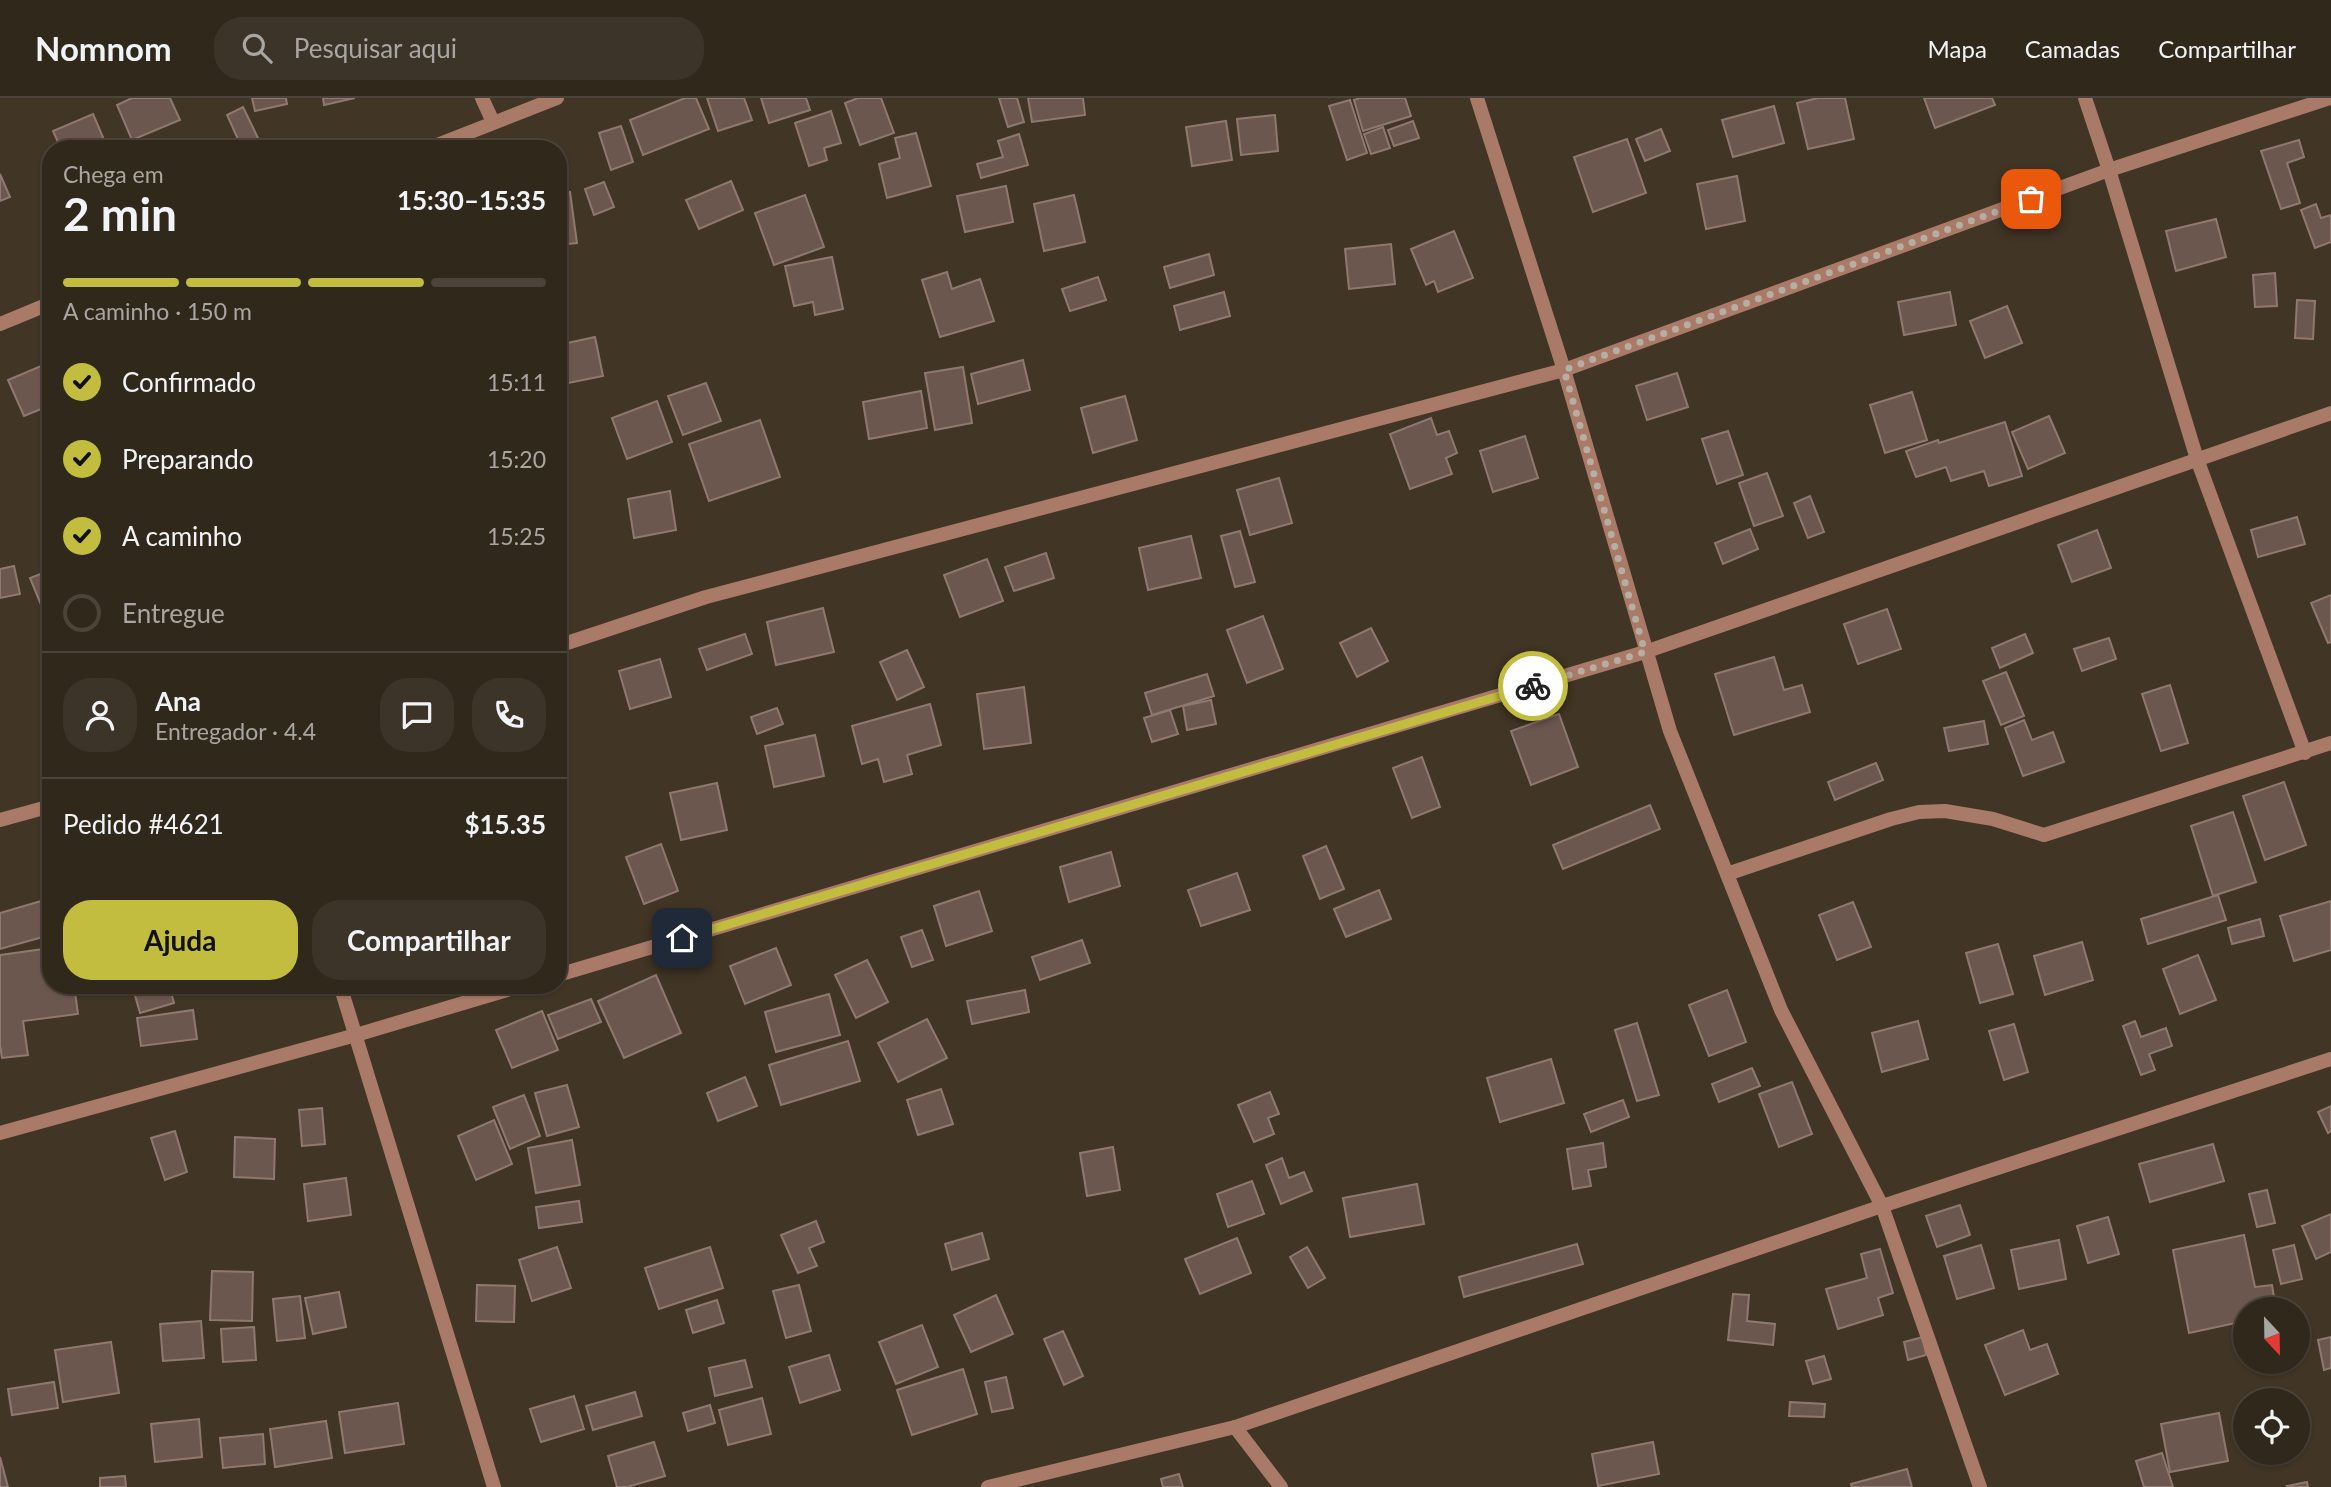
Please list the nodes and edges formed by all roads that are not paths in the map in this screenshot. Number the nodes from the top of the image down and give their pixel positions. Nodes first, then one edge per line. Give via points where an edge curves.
1 (482, 98) edge
2 (557, 98) edge
3 (1477, 98) edge
4 (2085, 98) edge
5 (2330, 98) edge
6 (493, 122) junction
7 (450, 140) edge
8 (2109, 170) junction
9 (42, 307) edge
10 (0, 324) edge
11 (1564, 370) junction
12 (2331, 413) edge
13 (2197, 458) junction
14 (567, 643) edge
15 (1645, 652) junction
16 (2331, 743) edge
17 (2305, 753) junction
18 (42, 808) edge
19 (0, 820) edge
20 (1727, 874) junction
21 (567, 972) edge
22 (343, 994) edge
23 (494, 994) edge
24 (356, 1035) junction
25 (2331, 1059) edge
26 (0, 1133) edge
27 (1882, 1206) junction
28 (1235, 1427) junction
29 (494, 1487) edge
30 (988, 1487) edge
31 (1282, 1487) edge
32 (1980, 1487) edge

1 - 6 street
2 - 6 street
3 - 11 street
4 - 8 street
5 - 8 street
6 - 7 street
8 - 11 street
8 - 13 street
9 - 10 street
11 - 14 street via 706,597
11 - 15 street
12 - 13 street
13 - 15 street
13 - 17 street
15 - 20 street via 1670,731
15 - 21 street
16 - 17 street
17 - 20 street via 2044,835 1993,819 1919,812
18 - 19 street
20 - 27 street via 1781,1010
22 - 24 street
23 - 24 street
24 - 26 street
24 - 29 street
25 - 27 street
27 - 28 street
27 - 32 street
28 - 30 street
28 - 31 street

